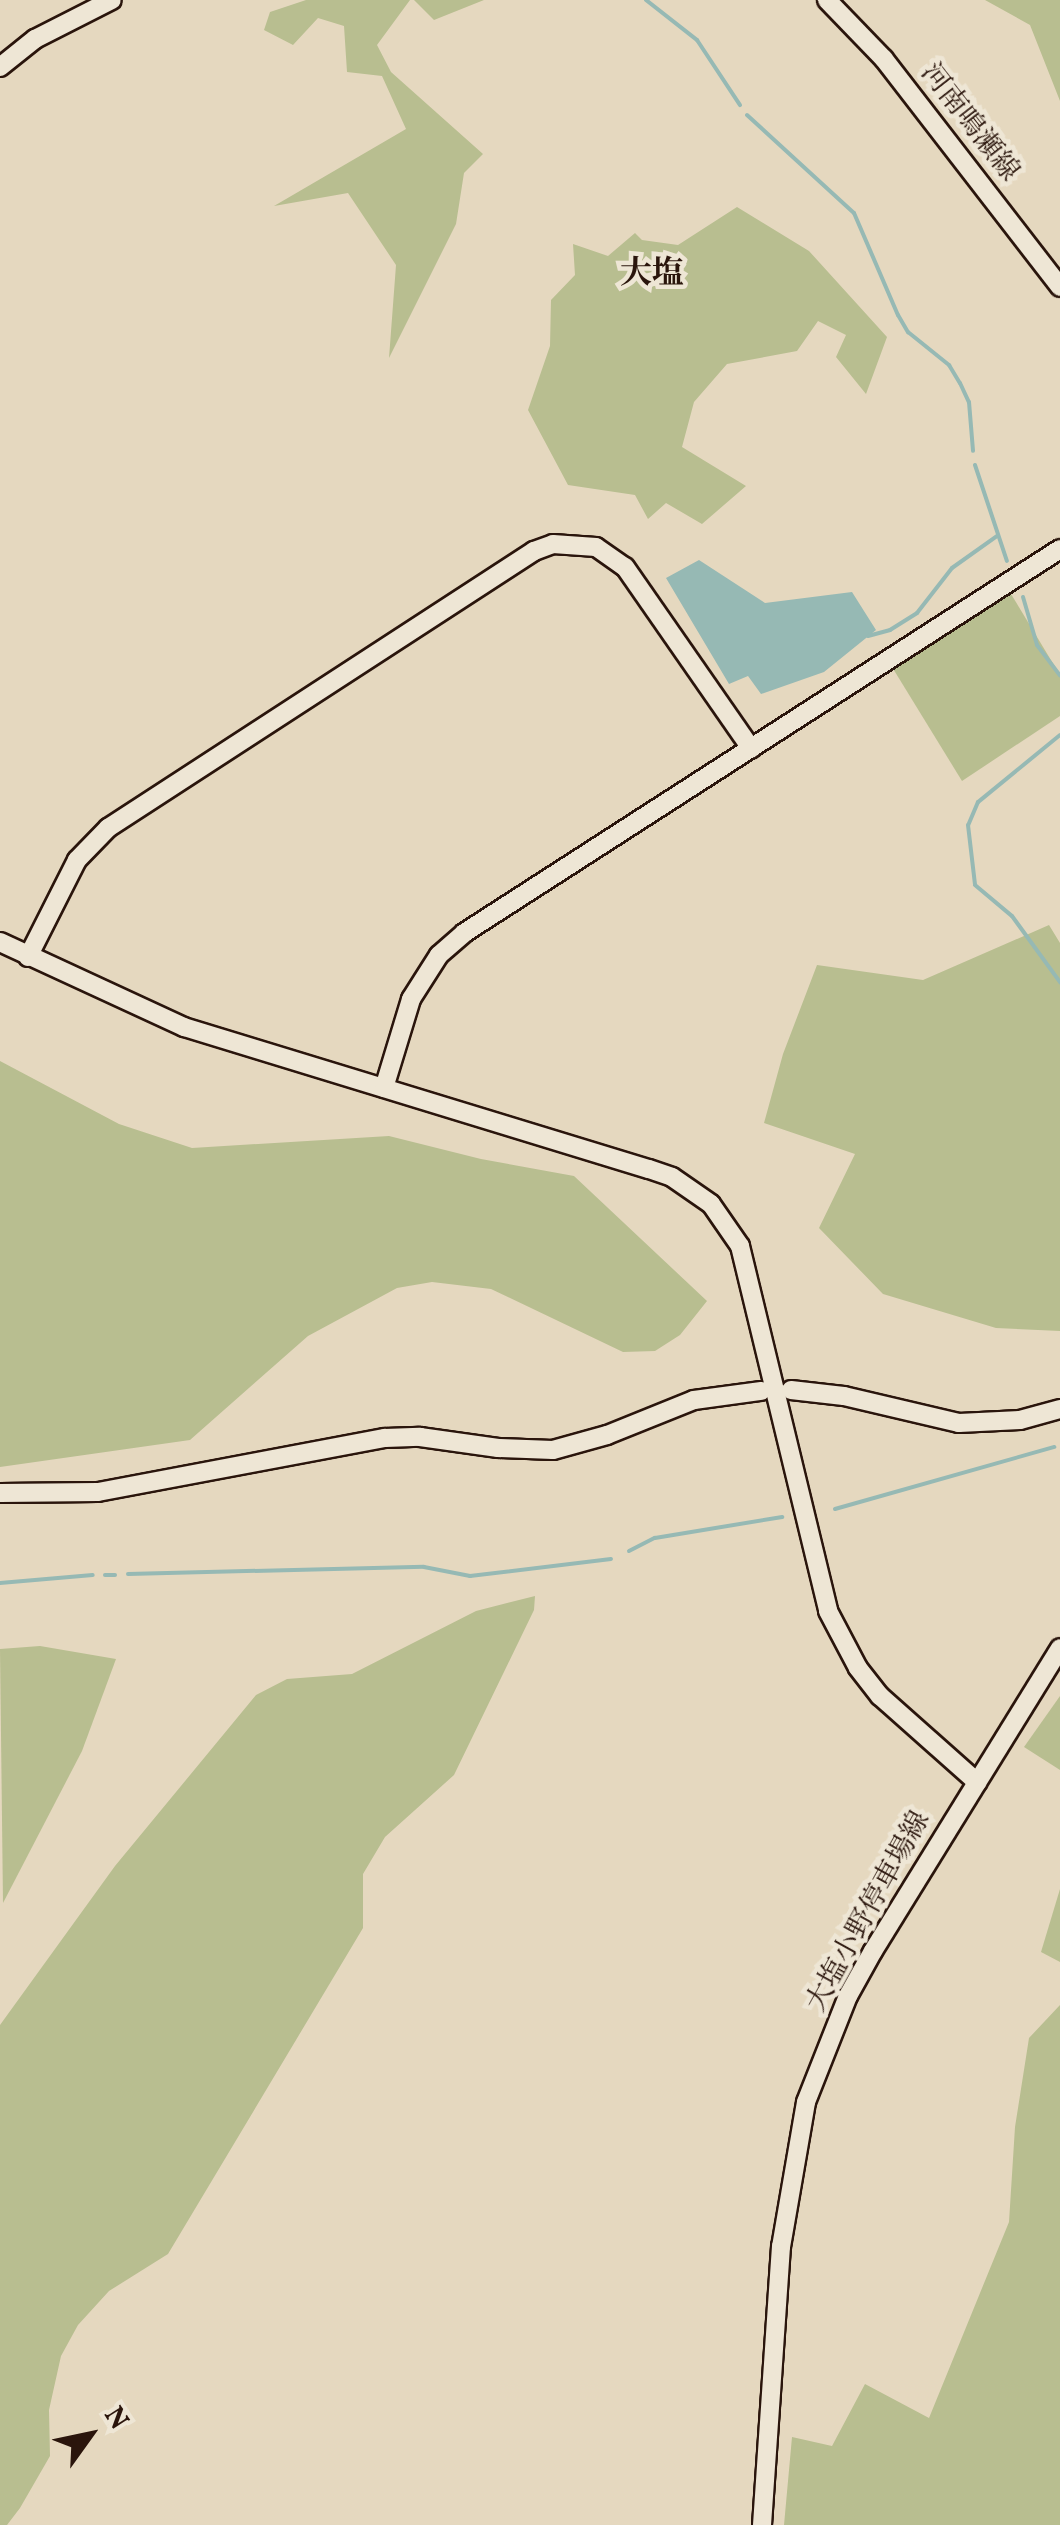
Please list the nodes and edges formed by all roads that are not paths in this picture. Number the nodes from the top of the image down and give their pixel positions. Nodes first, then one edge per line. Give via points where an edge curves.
1 (112, 0) edge
2 (827, 0) edge
3 (0, 68) edge
4 (1060, 287) edge
5 (1060, 549) edge
6 (751, 748) junction
7 (0, 942) edge
8 (28, 957) junction
9 (384, 1088) junction
10 (791, 1390) dead end
11 (760, 1391) dead end
12 (1060, 1409) edge
13 (0, 1493) edge
14 (1060, 1648) edge
15 (977, 1782) junction
16 (762, 2525) edge

1 - 3 street via 35,39
2 - 4 street, 河南鳴瀬線 via 884,58
5 - 6 street
6 - 8 street via 625,568 596,547 554,544 108,828 77,860
6 - 9 street via 464,932 439,955 411,999
7 - 8 street
8 - 9 street via 184,1026
9 - 15 street via 672,1177 711,1204 740,1246 835,1626 880,1696
10 - 12 street via 959,1424 1020,1420
11 - 13 street via 694,1400 553,1450 385,1438 98,1492
14 - 15 street, 大塩小野停車場線
15 - 16 street, 大塩小野停車場線 via 848,1996 806,2102 780,2247

